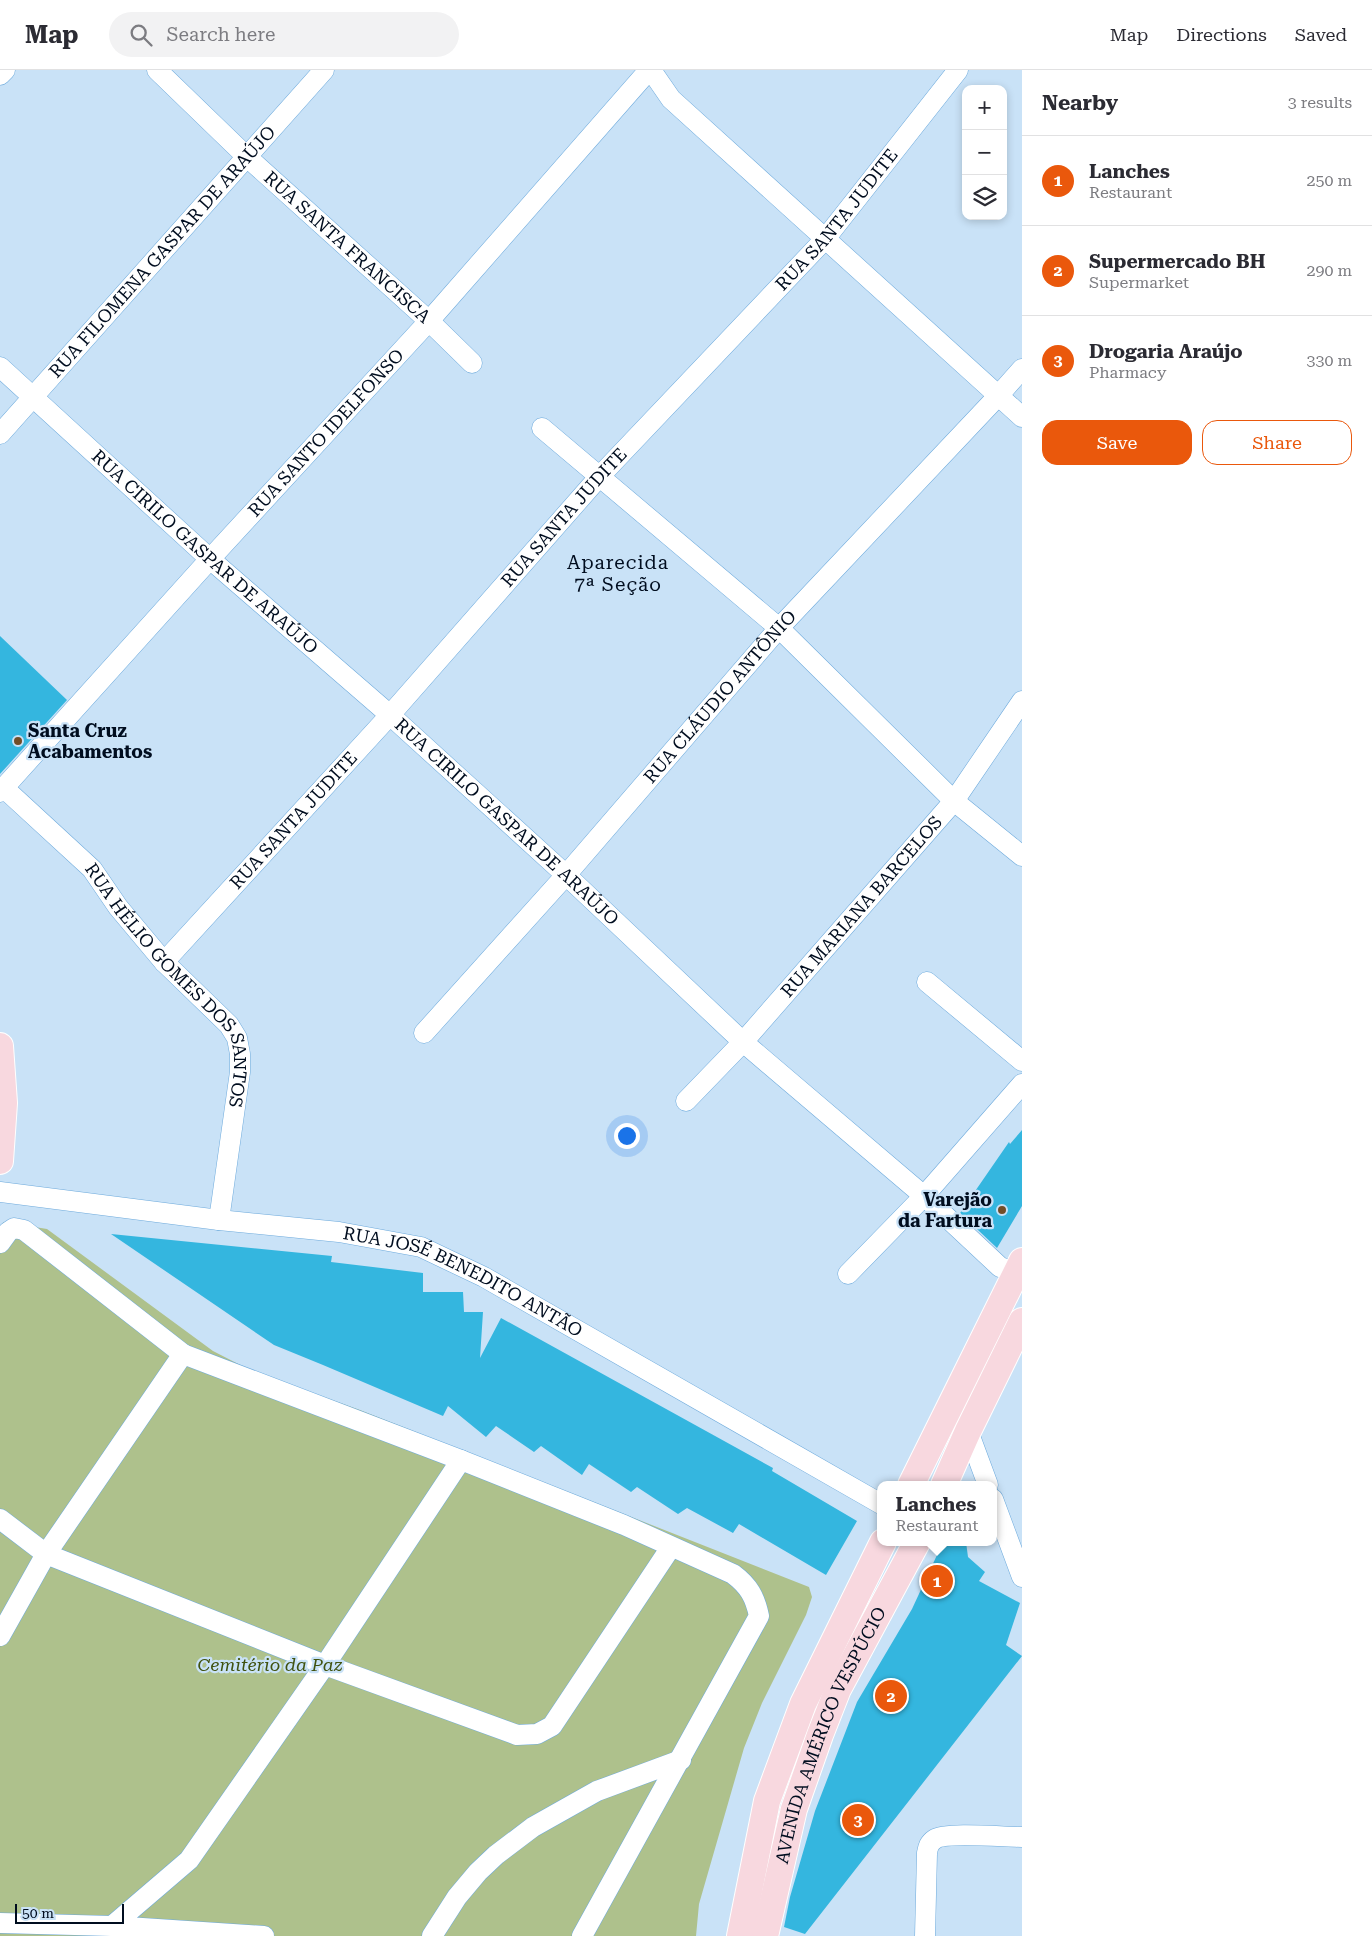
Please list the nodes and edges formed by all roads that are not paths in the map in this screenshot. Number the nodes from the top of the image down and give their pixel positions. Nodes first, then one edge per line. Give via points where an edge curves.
1 (5, 70) edge
2 (156, 70) edge
3 (324, 70) edge
4 (650, 70) edge
5 (958, 70) edge
6 (0, 75) edge
7 (246, 156) junction
8 (825, 238) junction
9 (429, 321) junction
10 (472, 364) dead end
11 (0, 367) edge
12 (1022, 369) edge
13 (998, 396) junction
14 (32, 397) junction
15 (1022, 417) edge
16 (542, 428) dead end
17 (0, 434) edge
18 (599, 477) junction
19 (210, 559) junction
20 (779, 628) junction
21 (1022, 701) edge
22 (390, 715) junction
23 (2, 790) edge
24 (954, 801) junction
25 (1022, 856) edge
26 (566, 875) junction
27 (164, 962) junction
28 (927, 982) dead end
29 (424, 1033) dead end
30 (743, 1042) junction
31 (0, 1046) edge
32 (1022, 1061) edge
33 (1022, 1084) edge
34 (686, 1101) dead end
35 (0, 1162) edge
36 (0, 1192) edge
37 (924, 1196) junction
38 (219, 1220) junction
39 (0, 1243) edge
40 (1020, 1268) edge
41 (848, 1274) dead end
42 (1022, 1321) edge
43 (183, 1354) junction
44 (968, 1431) junction
45 (461, 1460) junction
46 (913, 1481) edge
47 (946, 1481) edge
48 (987, 1481) edge
49 (877, 1502) edge
50 (997, 1510) edge
51 (0, 1519) edge
52 (881, 1546) edge
53 (914, 1546) edge
54 (671, 1547) junction
55 (46, 1554) junction
56 (1022, 1577) edge
57 (0, 1636) edge
58 (326, 1665) junction
59 (681, 1760) junction
60 (1022, 1837) edge
61 (0, 1923) edge
62 (112, 1926) junction
63 (264, 1936) edge
64 (432, 1936) edge
65 (582, 1936) edge
66 (740, 1936) edge
67 (765, 1936) edge
68 (925, 1936) edge

1 - 6 street
2 - 7 street, RUA SANTA FRANCISCA
3 - 7 street, RUA FILOMENA GASPAR DE ARAÚJO
4 - 8 street via 671,99
4 - 9 street, RUA SANTO IDELFONSO
5 - 8 street, RUA SANTA JUDITE
7 - 9 street, RUA SANTA FRANCISCA
7 - 14 street, RUA FILOMENA GASPAR DE ARAÚJO
8 - 13 street
8 - 18 street, RUA SANTA JUDITE
9 - 10 street, RUA SANTA FRANCISCA
9 - 19 street, RUA SANTO IDELFONSO
11 - 14 street, RUA CIRILO GASPAR DE ARAÚJO
12 - 13 street, RUA CLÁUDIO ANTÔNIO
13 - 15 street
13 - 20 street, RUA CLÁUDIO ANTÔNIO
14 - 17 street, RUA FILOMENA GASPAR DE ARAÚJO
14 - 19 street, RUA CIRILO GASPAR DE ARAÚJO
16 - 18 street
18 - 20 street
18 - 22 street, RUA SANTA JUDITE
19 - 22 street, RUA CIRILO GASPAR DE ARAÚJO
19 - 23 street, RUA SANTO IDELFONSO
20 - 24 street
20 - 26 street, RUA CLÁUDIO ANTÔNIO
21 - 24 street, RUA MARIANA BARCELOS
22 - 26 street, RUA CIRILO GASPAR DE ARAÚJO
22 - 27 street, RUA SANTA JUDITE
23 - 27 street, RUA HÉLIO GOMES DOS SANTOS via 92,869 118,907
24 - 25 street
24 - 30 street, RUA MARIANA BARCELOS
26 - 29 street, RUA CLÁUDIO ANTÔNIO
26 - 30 street, RUA CIRILO GASPAR DE ARAÚJO
27 - 38 street, RUA HÉLIO GOMES DOS SANTOS via 229,1025 237,1038 240,1072
28 - 32 street
30 - 34 street, RUA MARIANA BARCELOS
30 - 37 street, RUA CIRILO GASPAR DE ARAÚJO
31 - 35 main road via 4,1103
33 - 37 street
36 - 38 street, RUA JOSÉ BENEDITO ANTÃO
37 - 40 street, RUA CIRILO GASPAR DE ARAÚJO via 1000,1267
37 - 41 street
38 - 49 street, RUA JOSÉ BENEDITO ANTÃO via 339,1232 420,1247 484,1277
39 - 43 street via 14,1228 24,1230
40 - 46 main road
42 - 44 main road
43 - 45 street
43 - 55 street
44 - 47 main road
44 - 48 street
45 - 54 street
45 - 58 street
50 - 56 street
51 - 55 street
52 - 66 main road, AVENIDA AMÉRICO VESPÚCIO via 803,1704 767,1801
53 - 67 main road, AVENIDA AMÉRICO VESPÚCIO via 838,1689 820,1735 794,1809
54 - 58 street via 552,1726 537,1734 517,1735
54 - 59 street via 733,1574 746,1584 760,1616
55 - 57 street
55 - 58 street
58 - 62 street via 189,1860
59 - 64 street via 597,1791 533,1827 478,1872
59 - 65 street
60 - 68 street via 950,1836 934,1840 929,1845 926,1853
61 - 62 street
62 - 63 street

